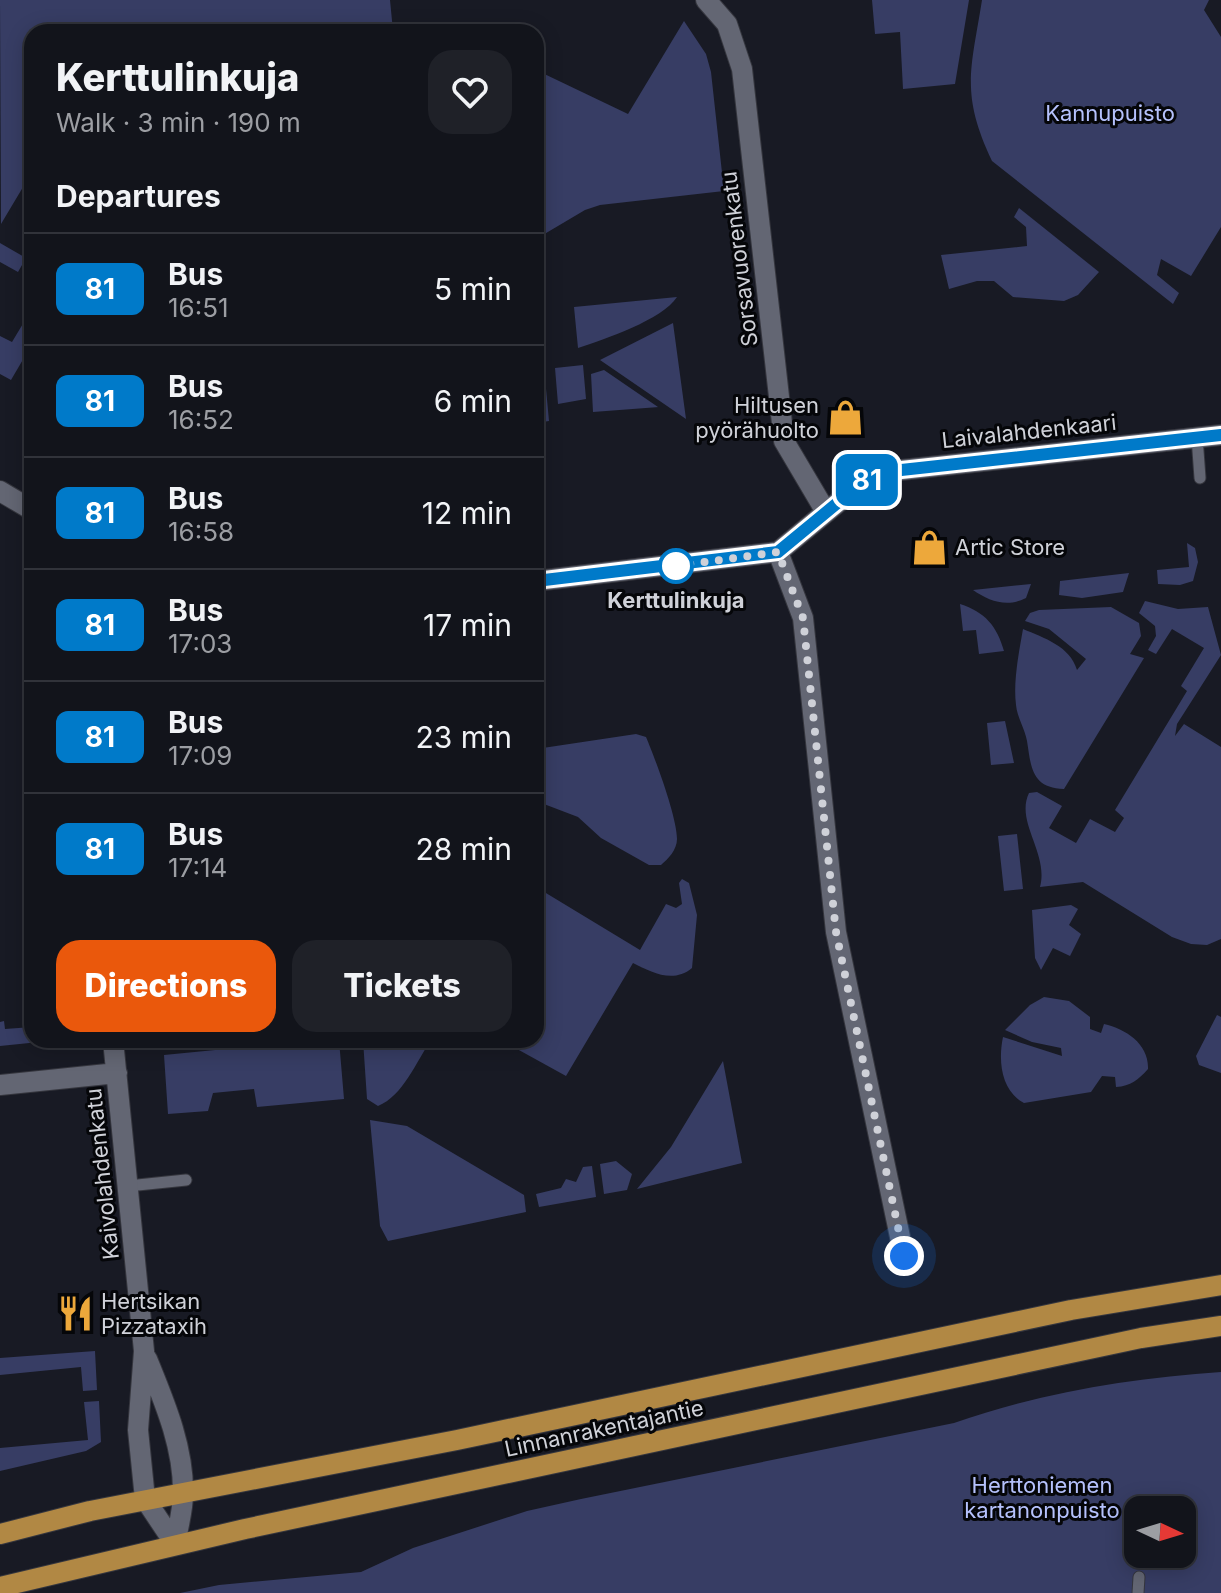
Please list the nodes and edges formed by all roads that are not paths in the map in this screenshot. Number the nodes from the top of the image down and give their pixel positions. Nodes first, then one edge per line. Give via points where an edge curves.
1 (706, 0) edge
2 (1221, 435) edge
3 (1197, 437) junction
4 (1200, 478) dead end
5 (0, 491) edge
6 (24, 505) edge
7 (826, 512) junction
8 (778, 552) junction
9 (544, 580) edge
10 (114, 1048) edge
11 (117, 1073) junction
12 (0, 1085) edge
13 (186, 1180) dead end
14 (128, 1186) junction
15 (904, 1256) dead end
16 (1221, 1285) edge
17 (1221, 1326) edge
18 (144, 1351) junction
19 (183, 1493) junction
20 (145, 1499) junction
21 (0, 1534) edge
22 (175, 1544) junction
23 (1139, 1577) dead end
24 (0, 1587) edge
25 (1138, 1593) edge

1 - 7 street, Sorsavuorenkatu via 727,24 742,69 784,441
2 - 3 street, Laivalahdenkaari
3 - 4 lane
3 - 7 street, Laivalahdenkaari via 883,472
5 - 6 street
7 - 8 street, Laivalahdenkaari
8 - 9 street
8 - 15 street via 803,618 836,932
10 - 11 street, Kaivolahdenkatu
11 - 12 street
11 - 14 street, Kaivolahdenkatu
13 - 14 lane
14 - 18 street, Kaivolahdenkatu
16 - 19 main road, Linnanrakentajantie via 1071,1310
17 - 22 main road, Linnanrakentajantie via 1141,1338
18 - 19 street, Kaivolahdenkatu via 172,1424
18 - 20 street, Kaivolahdenkatu via 138,1430
19 - 20 main road, Linnanrakentajantie
19 - 22 street, Kaivolahdenkatu
20 - 21 main road, Linnanrakentajantie
20 - 22 street, Kaivolahdenkatu
22 - 24 main road, Linnanrakentajantie
23 - 25 lane

